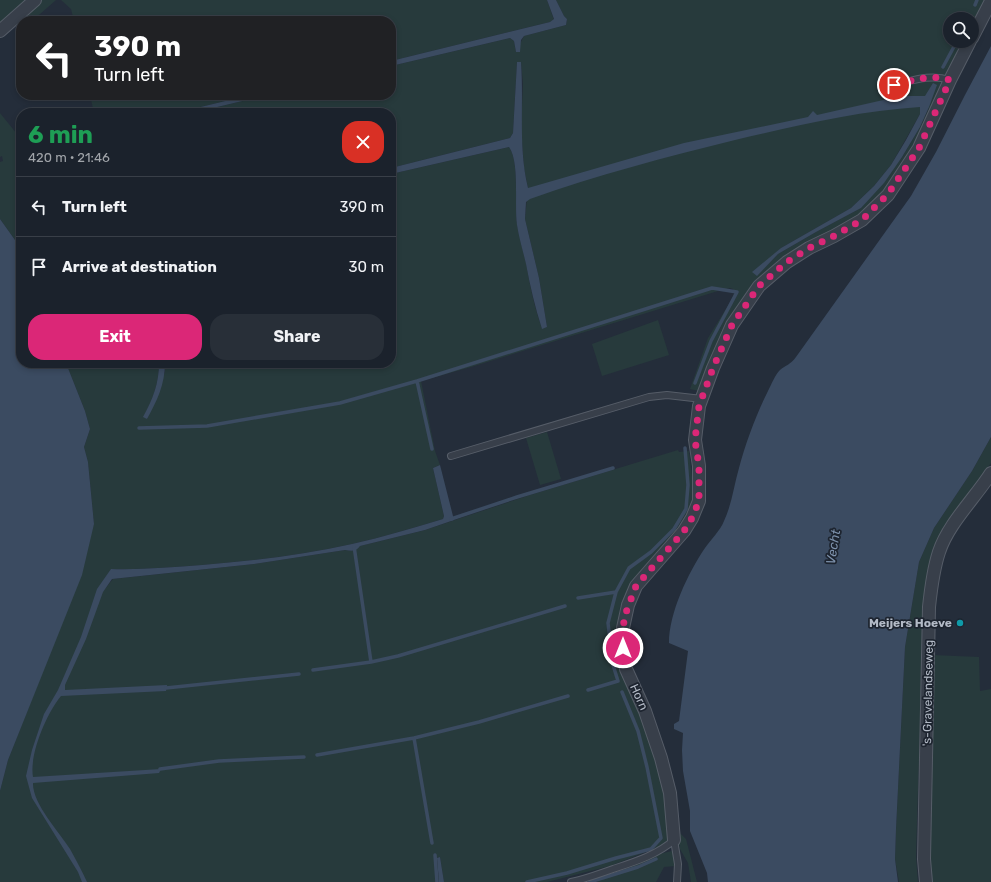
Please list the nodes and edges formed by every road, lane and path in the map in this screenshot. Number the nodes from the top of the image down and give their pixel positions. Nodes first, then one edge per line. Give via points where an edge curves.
1 (36, 0) edge
2 (991, 2) edge
3 (17, 16) edge
4 (16, 17) edge
5 (979, 25) edge
6 (0, 31) edge
7 (966, 48) edge
8 (950, 80) junction
9 (894, 85) dead end
10 (702, 399) junction
11 (451, 456) dead end
12 (991, 473) edge
13 (674, 840) junction
14 (571, 882) edge
15 (677, 882) edge
16 (926, 882) edge

1 - 3 street
2 - 5 street
4 - 6 street
7 - 8 street, Horn
8 - 9 lane via 932,77
8 - 10 street, Horn via 919,148 888,194 862,220 787,262 759,286 732,325
10 - 11 lane via 667,395 649,397
10 - 13 street, Horn via 695,440 699,466 699,501 684,531 636,586 628,604 623,628 626,669 645,711 670,792
12 - 16 street, 's-Gravelandseweg via 944,539 933,573 929,614 924,859
13 - 14 lane via 643,859
13 - 15 lane via 678,864

